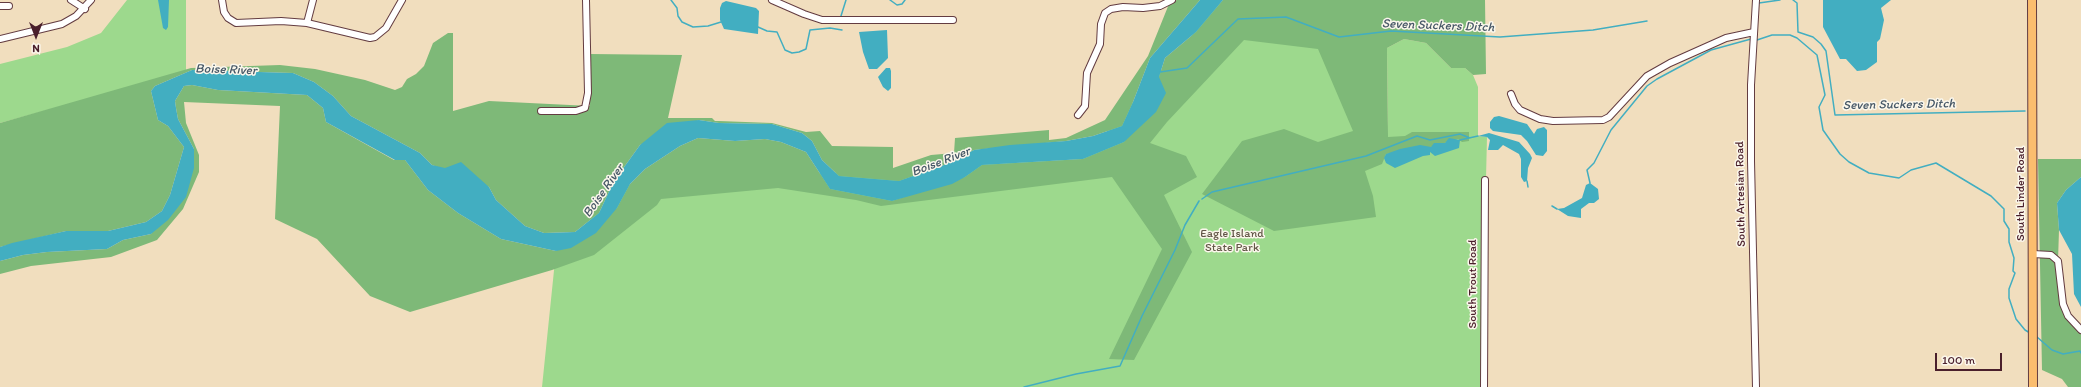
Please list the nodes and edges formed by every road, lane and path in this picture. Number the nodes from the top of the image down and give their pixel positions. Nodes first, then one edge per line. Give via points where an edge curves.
1 (71, 0) edge
2 (91, 0) edge
3 (222, 0) edge
4 (312, 0) edge
5 (402, 0) edge
6 (586, 0) edge
7 (772, 0) edge
8 (1172, 0) edge
9 (1756, 0) edge
10 (2032, 0) edge
11 (0, 6) edge
12 (9, 6) dead end
13 (85, 9) junction
14 (953, 20) dead end
15 (307, 23) junction
16 (1754, 32) junction
17 (0, 39) edge
18 (1511, 94) dead end
19 (541, 111) dead end
20 (1078, 115) dead end
21 (1485, 180) dead end
22 (2033, 254) junction
23 (2081, 330) edge
24 (1484, 387) edge
25 (1756, 387) edge
26 (2033, 387) edge

1 - 13 street
2 - 13 street
3 - 15 street via 224,12 236,23
4 - 15 street
5 - 15 street via 386,28 375,37 364,37
6 - 19 street via 586,108 576,111
7 - 14 street via 822,20
8 - 20 street via 1160,6 1123,7 1105,13 1101,24 1100,44 1087,73 1085,106
9 - 16 street, South Artesian Road
10 - 22 main road, South Linder Road
11 - 12 street
13 - 17 street via 62,24
16 - 18 street via 1726,38 1670,62 1646,76 1609,117 1603,120 1540,119 1520,110
16 - 25 street, South Artesian Road via 1751,161
21 - 24 street, South Trout Road
22 - 23 street via 2052,255 2058,260 2063,304 2068,316
22 - 26 main road, South Linder Road

